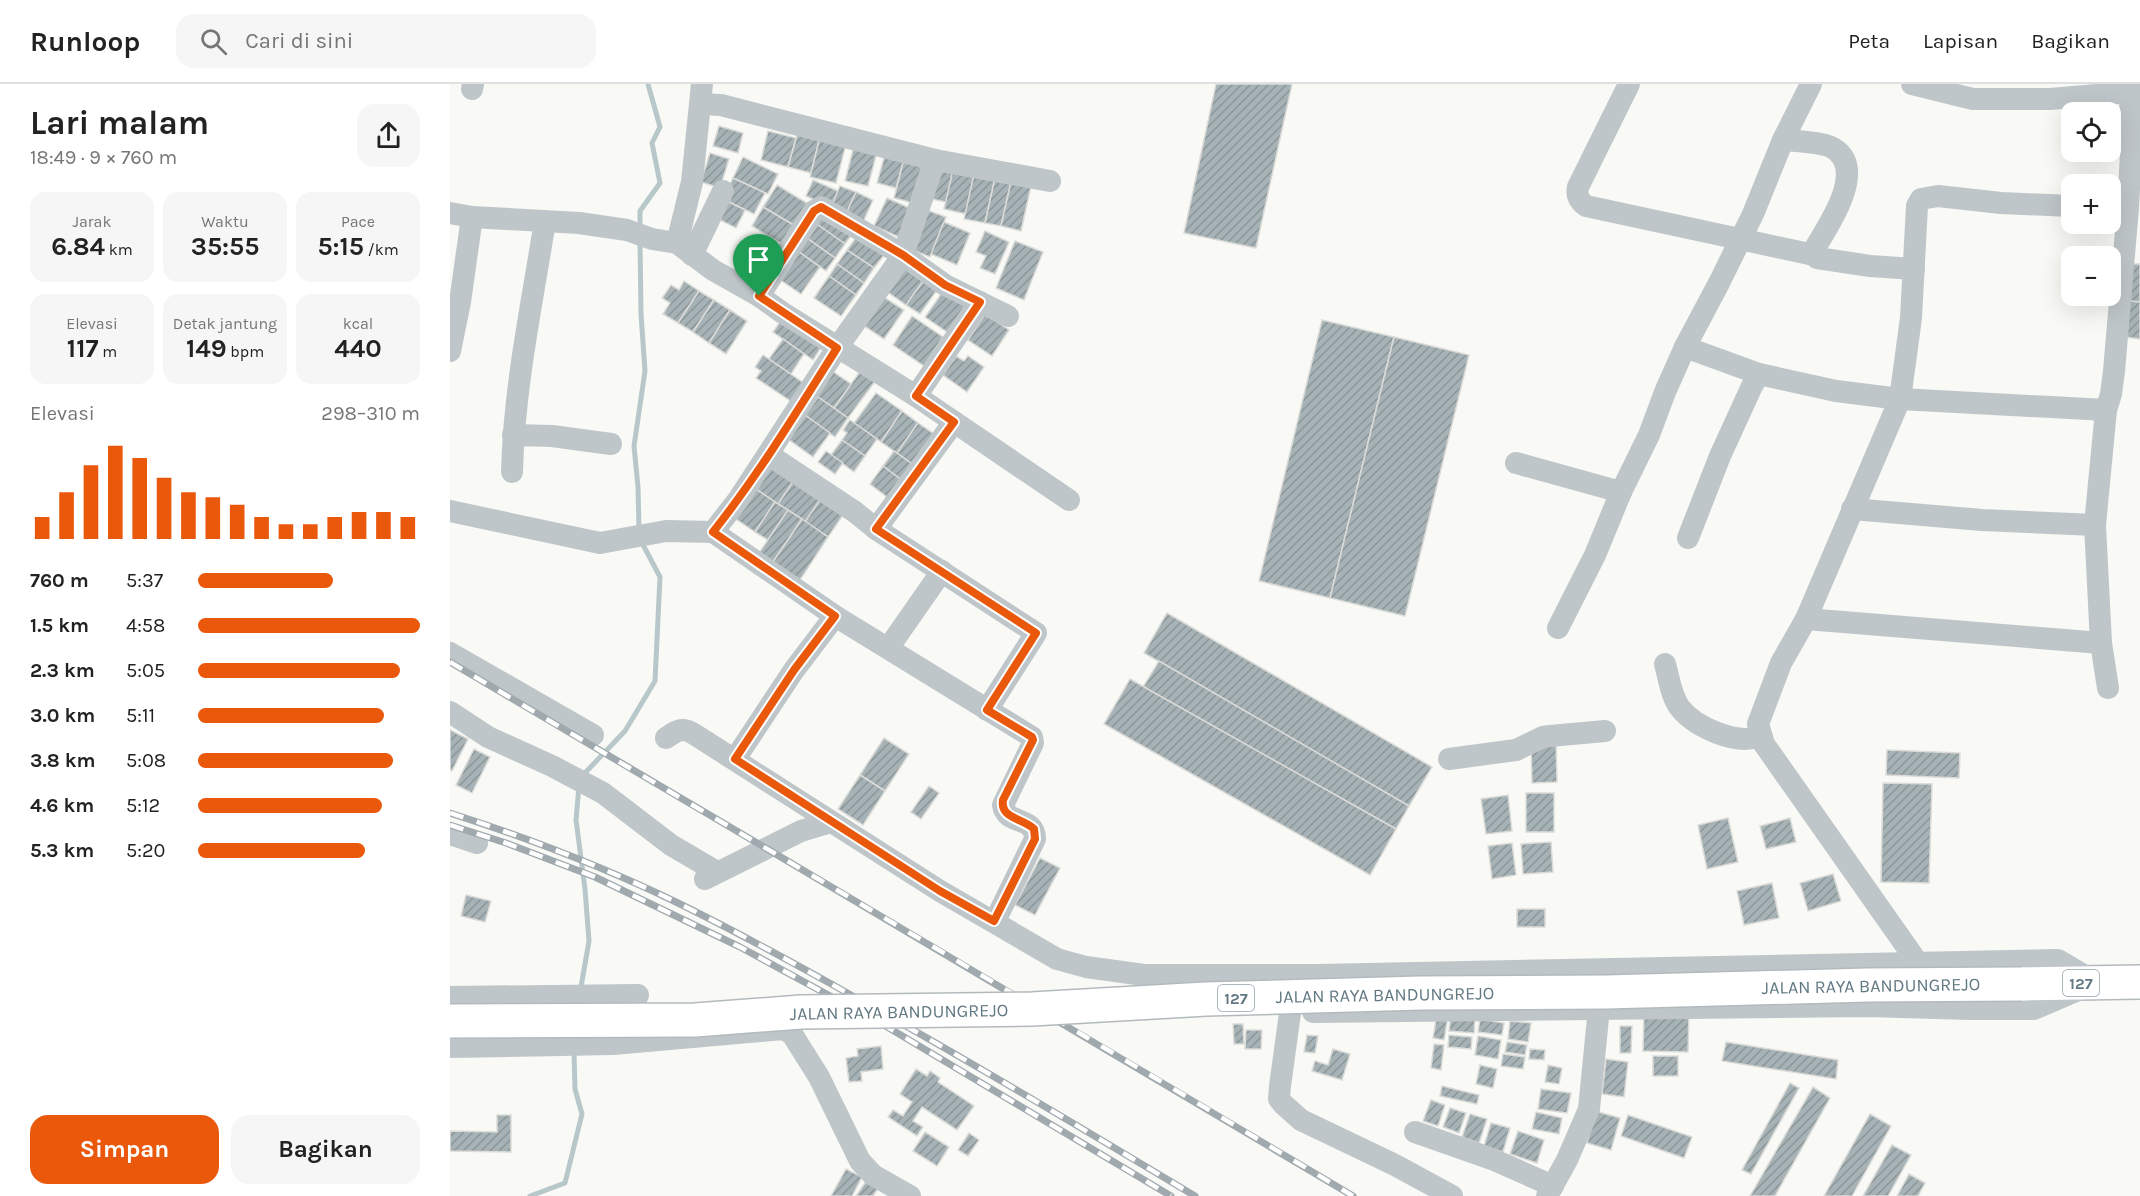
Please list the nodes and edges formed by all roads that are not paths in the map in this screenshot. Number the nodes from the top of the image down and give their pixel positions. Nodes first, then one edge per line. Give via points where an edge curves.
1 (1629, 84) edge
2 (1811, 84) edge
3 (1912, 84) edge
4 (2129, 88) edge
5 (701, 94) edge
6 (1783, 140) junction
7 (935, 160) junction
8 (1050, 181) dead end
9 (723, 190) dead end
10 (2121, 197) edge
11 (2061, 206) edge
12 (450, 213) edge
13 (472, 217) junction
14 (545, 221) junction
15 (2118, 234) edge
16 (1740, 239) junction
17 (685, 249) junction
18 (903, 255) junction
19 (1814, 255) junction
20 (1914, 269) junction
21 (759, 296) junction
22 (980, 302) junction
23 (1008, 316) dead end
24 (1685, 347) junction
25 (837, 348) junction
26 (450, 351) edge
27 (1759, 374) junction
28 (916, 396) junction
29 (1900, 399) junction
30 (2106, 410) junction
31 (954, 422) junction
32 (513, 435) junction
33 (611, 444) dead end
34 (769, 455) junction
35 (1516, 463) dead end
36 (512, 472) dead end
37 (1621, 492) junction
38 (1069, 500) dead end
39 (1852, 509) junction
40 (450, 511) edge
41 (2095, 525) junction
42 (876, 529) junction
43 (713, 532) junction
44 (1688, 538) dead end
45 (942, 571) junction
46 (835, 616) junction
47 (1806, 619) junction
48 (1558, 628) dead end
49 (2101, 643) junction
50 (889, 647) junction
51 (450, 653) edge
52 (1665, 663) dead end
53 (2108, 688) dead end
54 (987, 710) junction
55 (450, 712) edge
56 (1605, 731) dead end
57 (594, 735) dead end
58 (1760, 736) junction
59 (666, 738) dead end
60 (735, 759) junction
61 (1449, 759) dead end
62 (831, 822) junction
63 (450, 834) edge
64 (477, 843) dead end
65 (994, 921) junction
66 (1918, 963) junction
67 (1144, 975) junction
68 (2140, 982) edge
69 (2097, 983) junction
70 (450, 997) edge
71 (1599, 1008) junction
72 (1290, 1013) junction
73 (450, 1021) edge
74 (613, 1044) junction
75 (450, 1047) edge
76 (1415, 1132) dead end
77 (1550, 1191) edge
78 (910, 1196) edge
79 (1452, 1196) edge

1 - 16 street via 1578,187 1579,199 1586,206
2 - 6 street
3 - 4 street via 1973,99 2050,99
4 - 10 street via 2132,134
5 - 7 street via 721,105
5 - 17 street
6 - 16 street
6 - 19 street via 1831,146 1845,163 1846,188
7 - 8 street
7 - 18 street
9 - 17 street
11 - 20 street via 1938,196 1921,199 1917,206
12 - 13 street
13 - 14 street
13 - 26 street
14 - 17 street via 627,230
14 - 32 street
15 - 30 street via 2114,371
16 - 19 street
16 - 24 street
17 - 21 street
18 - 21 street via 821,207 814,211
18 - 22 street via 945,285
18 - 25 street
19 - 20 street via 1824,260
20 - 29 street
21 - 25 street
22 - 23 street
22 - 28 street
24 - 27 street
24 - 37 street
25 - 28 street
25 - 34 street
27 - 29 street via 1836,391
27 - 44 street via 1720,456
28 - 31 street
29 - 30 street
29 - 39 street
30 - 41 street
31 - 38 street
31 - 42 street
32 - 33 street
32 - 36 street
34 - 42 street
34 - 43 street
35 - 37 street
37 - 48 street
39 - 41 street
39 - 47 street
40 - 43 street via 600,543 666,531
41 - 49 street
42 - 45 street
43 - 46 street
45 - 50 street
45 - 54 street via 1036,633
46 - 50 street
46 - 60 street
47 - 49 street
47 - 58 street via 1781,663 1758,724
49 - 53 street
50 - 54 street
51 - 57 street
52 - 58 street via 1673,694 1680,708 1690,716 1731,738 1752,740
54 - 65 street via 1033,740 1003,805 1010,817 1034,829 1035,839
55 - 62 street via 488,737 603,793 711,875 801,831
56 - 61 street via 1543,737 1516,750
58 - 66 street
59 - 60 street via 687,730
60 - 62 street
62 - 65 street
63 - 64 street
65 - 67 street via 1057,959 1086,968
66 - 67 street
66 - 69 street via 2058,960
67 - 72 street via 1206,1015
68 - 69 main road, JALAN RAYA BANDUNGREJO / 127
69 - 71 street via 2034,1009
69 - 73 main road, JALAN RAYA BANDUNGREJO / 127, bridge via 1421,993 1032,1009 801,1012 672,1020
70 - 74 street via 638,995
71 - 72 street
71 - 77 street via 1589,1109
72 - 79 street via 1279,1099 1289,1111
74 - 75 street
74 - 78 street via 783,1029 792,1034 819,1077 860,1161 873,1175
76 - 77 street via 1492,1159

